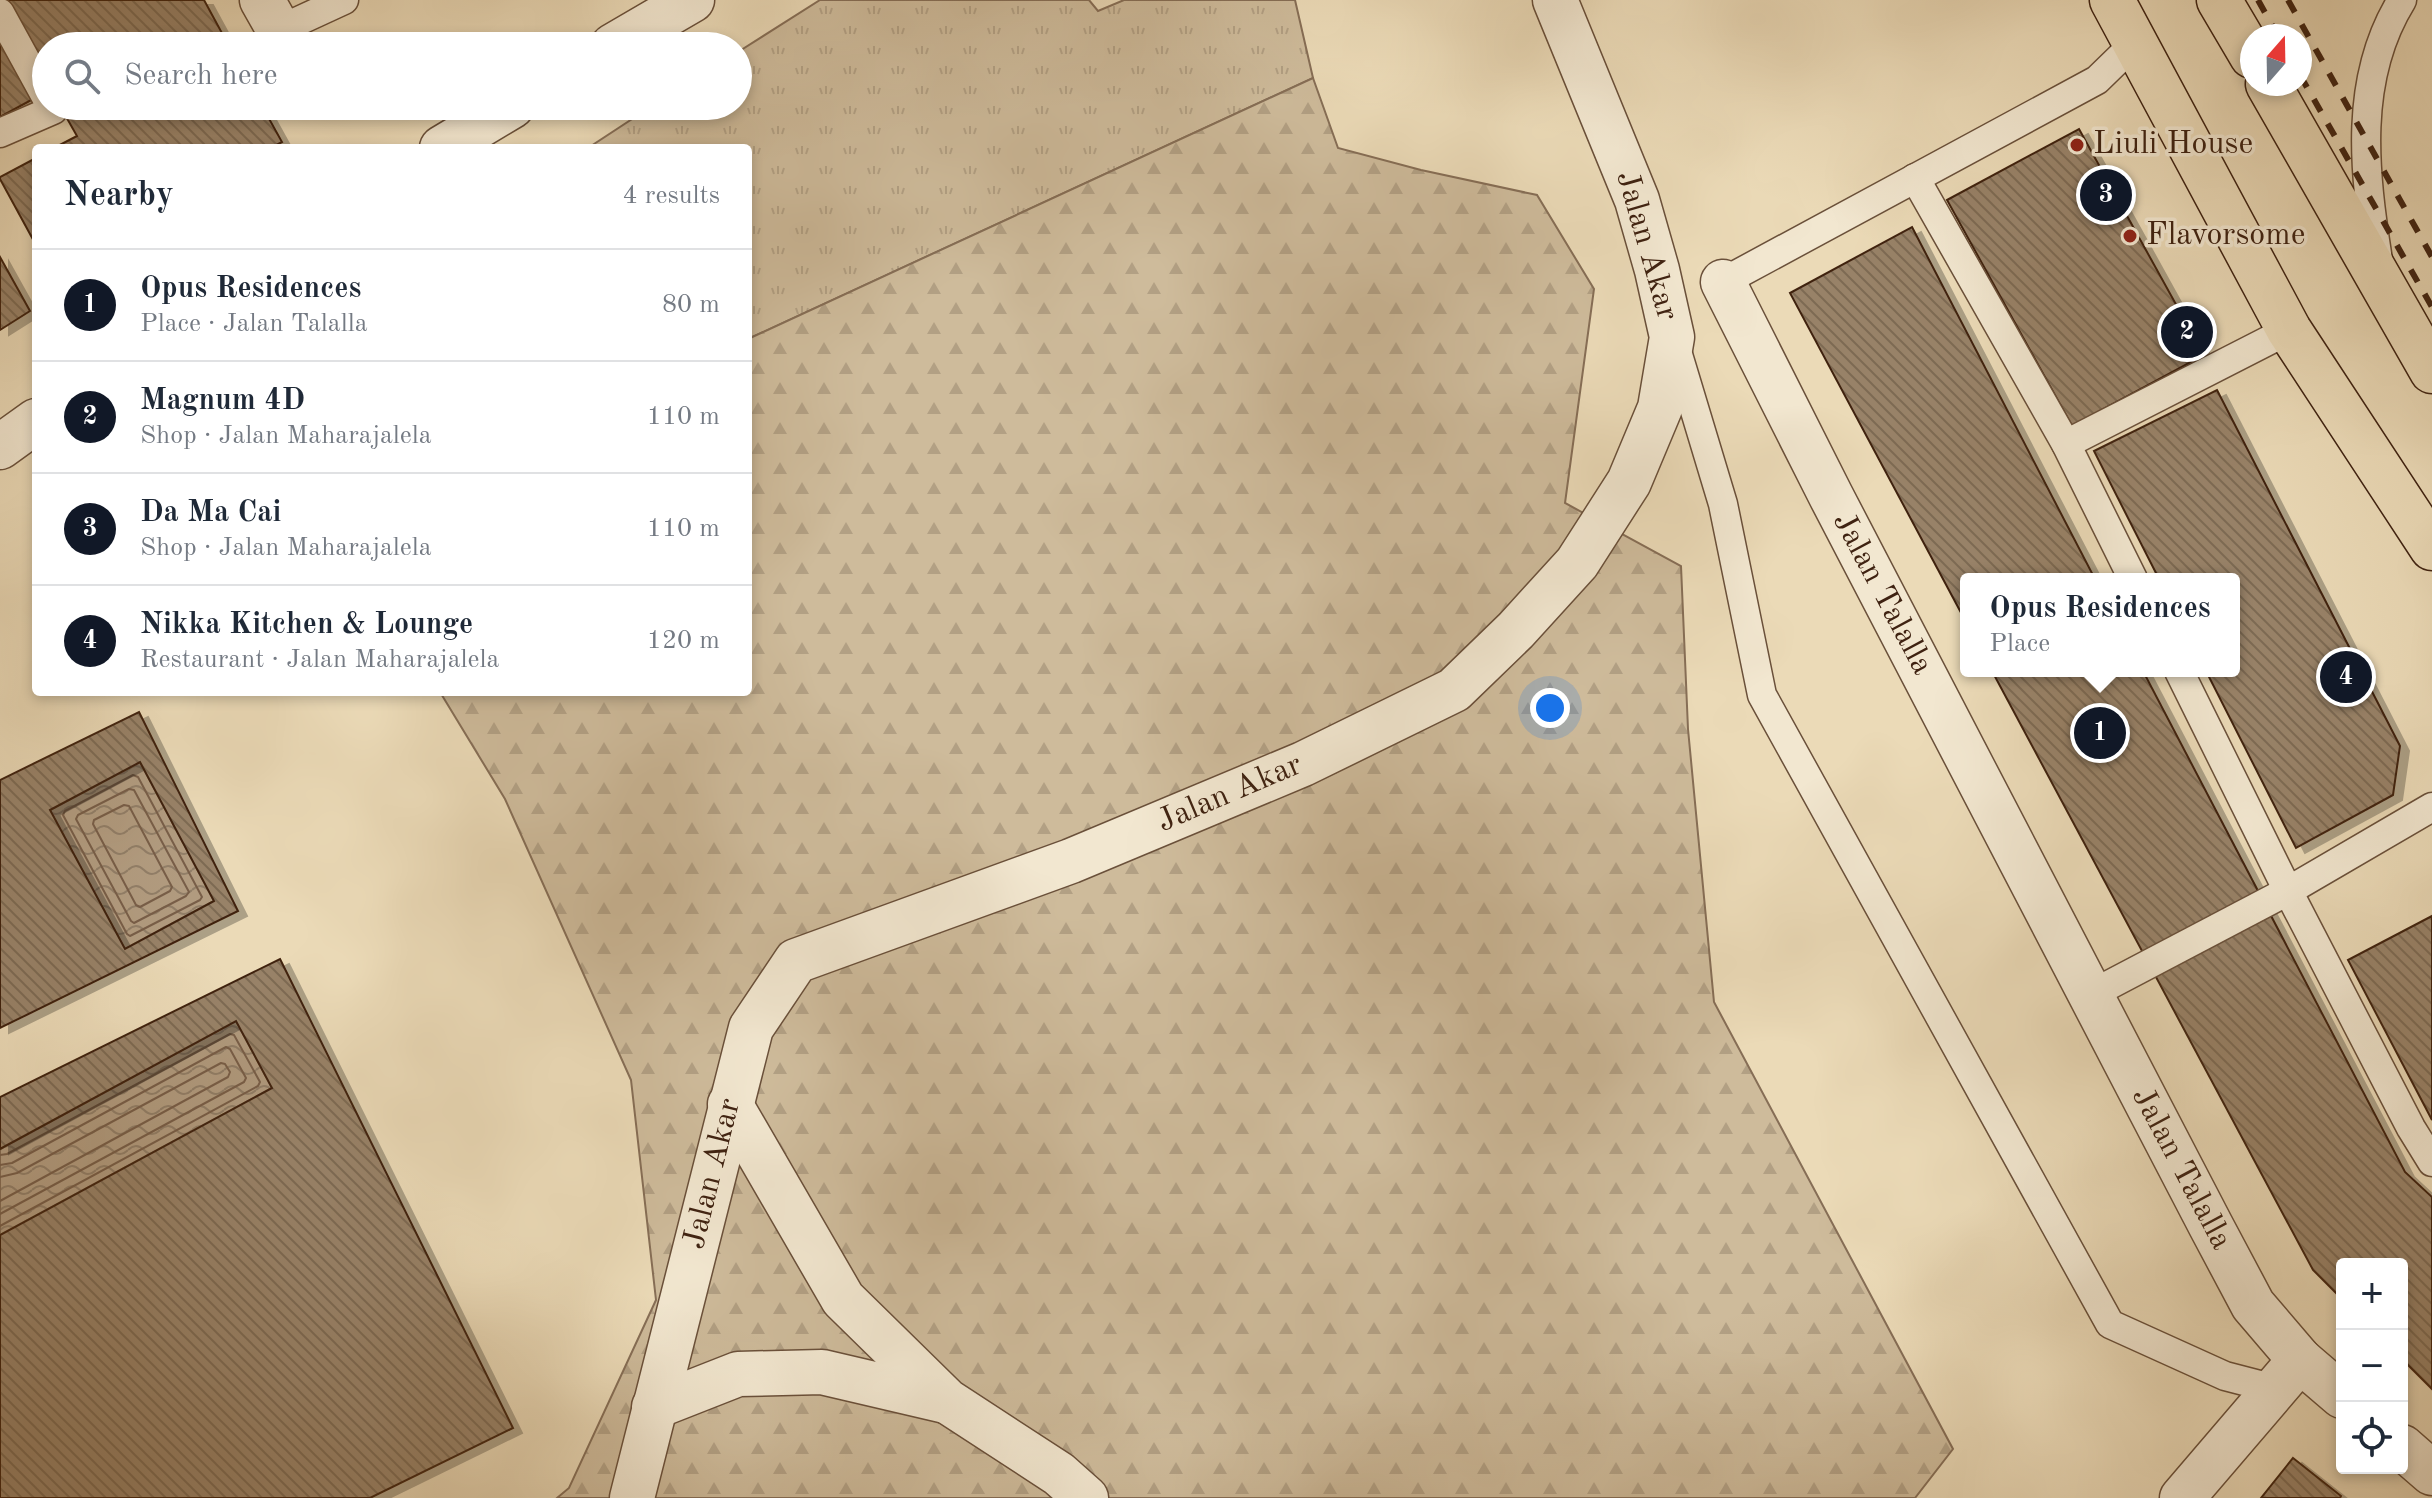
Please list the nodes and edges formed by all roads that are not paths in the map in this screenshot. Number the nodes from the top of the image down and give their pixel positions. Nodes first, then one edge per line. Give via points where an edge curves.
1 (344, 0) edge
2 (1555, 0) edge
3 (2112, 0) edge
4 (2219, 0) edge
5 (2402, 0) edge
6 (674, 6) edge
7 (0, 13) edge
8 (271, 15) edge
9 (634, 32) edge
10 (2240, 36) edge
11 (2135, 43) junction
12 (32, 71) edge
13 (2275, 96) edge
14 (32, 119) edge
15 (489, 120) edge
16 (0, 133) edge
17 (449, 144) edge
18 (1915, 178) junction
19 (2381, 280) junction
20 (1723, 282) joint
21 (2289, 330) junction
22 (1672, 337) junction
23 (2432, 371) edge
24 (32, 424) edge
25 (2066, 444) junction
26 (0, 447) edge
27 (2432, 548) edge
28 (2130, 573) edge
29 (2182, 677) edge
30 (2432, 807) edge
31 (2288, 891) junction
32 (2090, 995) junction
33 (730, 1104) junction
34 (2432, 1162) edge
35 (2288, 1375) junction
36 (2336, 1394) edge
37 (947, 1401) junction
38 (654, 1407) junction
39 (2408, 1452) edge
40 (2432, 1473) edge
41 (2432, 1483) edge
42 (632, 1498) edge
43 (1086, 1498) edge
44 (2182, 1498) edge
45 (2419, 1498) edge

1 - 8 lane
2 - 22 street, Jalan Akar via 1637,200
3 - 11 highway
4 - 10 highway
5 - 19 lane via 2385,32 2367,98 2366,183
6 - 9 street
7 - 12 lane
11 - 18 lane, Jalan Talalla via 2097,80
11 - 21 highway
13 - 19 highway
14 - 16 lane
15 - 17 street
18 - 20 lane, Jalan Talalla
18 - 25 lane
19 - 23 highway
20 - 32 street, Jalan Talalla
21 - 25 lane
21 - 27 highway
22 - 33 street, Jalan Akar via 1660,408 1629,482 1577,563 1454,690 1303,764 1085,855 796,961 751,1028
22 - 35 lane via 1723,504 1762,695 2110,1324 2225,1376
24 - 26 street
25 - 28 lane
29 - 31 lane
30 - 31 lane
31 - 32 lane
31 - 34 lane
32 - 35 street, Jalan Talalla
33 - 37 street via 843,1299
33 - 38 street, Jalan Akar
35 - 36 street, Jalan Talalla
35 - 44 street
37 - 38 street via 822,1372 738,1374
37 - 43 street via 1059,1474
38 - 42 street, Jalan Akar
39 - 40 street
41 - 45 lane

